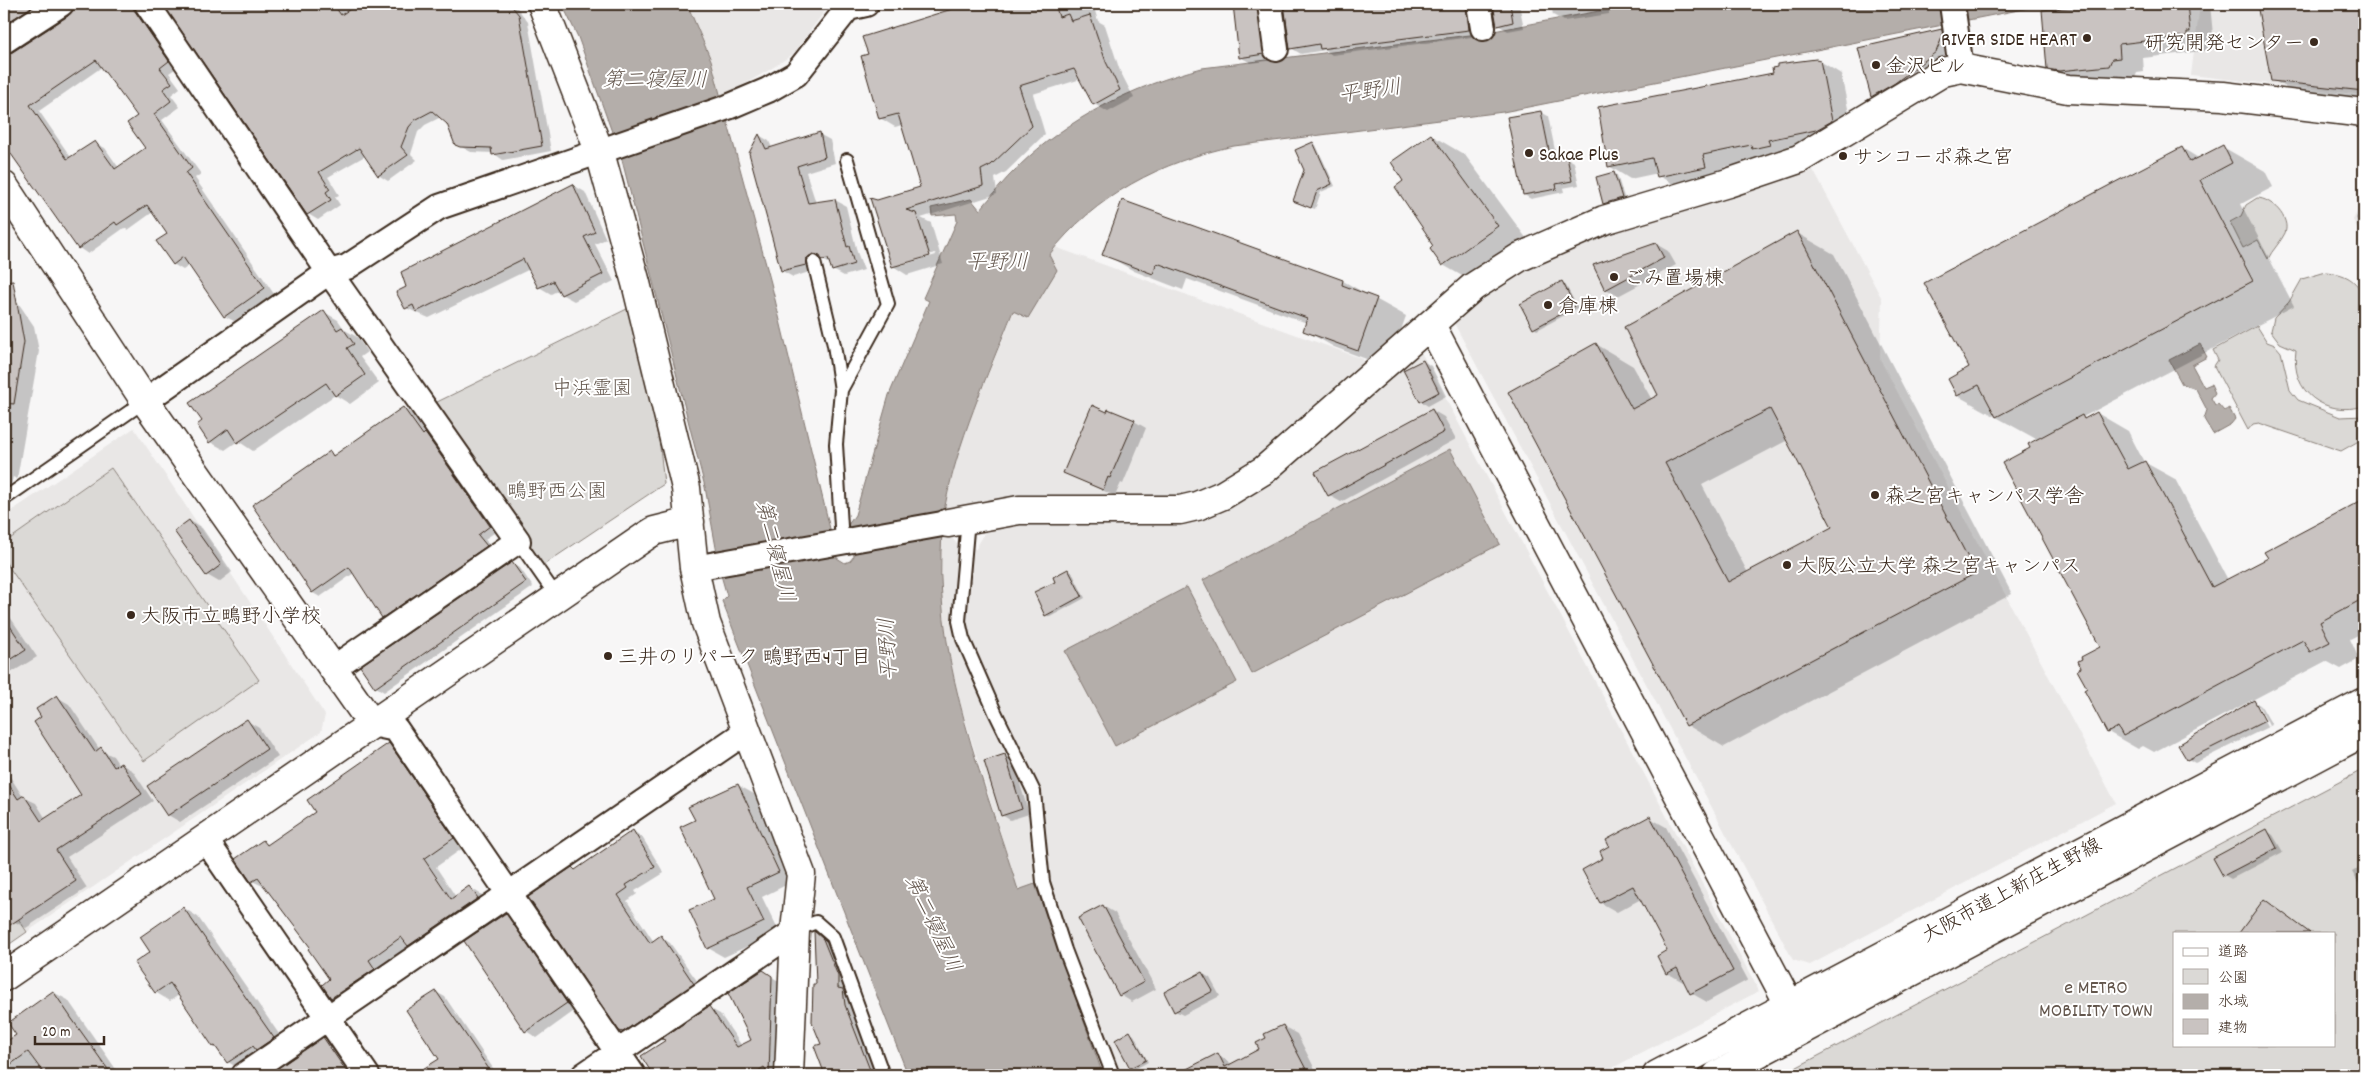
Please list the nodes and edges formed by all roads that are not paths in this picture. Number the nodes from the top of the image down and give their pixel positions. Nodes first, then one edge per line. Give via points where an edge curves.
1 (61, 4) edge
2 (147, 4) edge
3 (542, 4) edge
4 (1270, 4) edge
5 (1479, 4) edge
6 (854, 5) edge
7 (1954, 15) edge
8 (1483, 28) dead end
9 (4, 42) edge
10 (1276, 49) dead end
11 (1961, 68) junction
12 (2364, 113) edge
13 (607, 150) junction
14 (847, 160) dead end
15 (4, 186) edge
16 (814, 262) dead end
17 (329, 272) junction
18 (1431, 325) junction
19 (841, 390) junction
20 (145, 401) junction
21 (4, 499) edge
22 (958, 521) junction
23 (690, 522) junction
24 (518, 540) junction
25 (842, 542) junction
26 (704, 566) junction
27 (557, 597) junction
28 (332, 669) junction
29 (2364, 702) edge
30 (372, 724) junction
31 (747, 731) junction
32 (2364, 732) edge
33 (205, 839) junction
34 (508, 896) junction
35 (795, 931) junction
36 (4, 976) edge
37 (1790, 1006) junction
38 (328, 1018) junction
39 (618, 1052) junction
40 (244, 1075) edge
41 (366, 1075) edge
42 (584, 1075) edge
43 (633, 1075) edge
44 (789, 1075) edge
45 (883, 1075) edge
46 (1113, 1075) edge
47 (1657, 1075) edge
48 (1717, 1075) edge

1 - 9 street
2 - 17 street
3 - 13 street
4 - 10 street
5 - 8 street
6 - 13 street via 796,74 728,107
7 - 11 street
11 - 12 street via 2068,89 2223,96
11 - 18 street via 1926,80 1799,159 1604,220 1529,252 1473,287
13 - 17 street via 439,207 347,267
13 - 23 street via 680,462
14 - 19 lane via 888,304
15 - 20 street
16 - 19 lane
17 - 20 street
17 - 24 street
18 - 22 street via 1264,470 1210,501 1161,512 1018,510
18 - 37 street
19 - 25 lane via 836,444
20 - 21 lane
20 - 28 street
22 - 25 street
22 - 46 lane via 959,622 963,639 1034,792 1043,882 1065,950
23 - 26 street
23 - 27 street via 654,531
24 - 27 lane
24 - 28 street
25 - 26 street
26 - 31 street via 706,623
27 - 30 street
28 - 30 street
29 - 37 street, 大阪市道上新庄生野線
30 - 33 street
30 - 34 street via 396,729
31 - 34 street
31 - 35 street via 801,874
32 - 48 street, 大阪市道上新庄生野線
33 - 36 street
33 - 38 street
34 - 38 street
34 - 39 street
35 - 39 street
35 - 44 street
35 - 45 lane via 816,922 833,937
37 - 47 street, 大阪市道上新庄生野線
38 - 40 street
38 - 41 street
39 - 42 street
39 - 43 street

